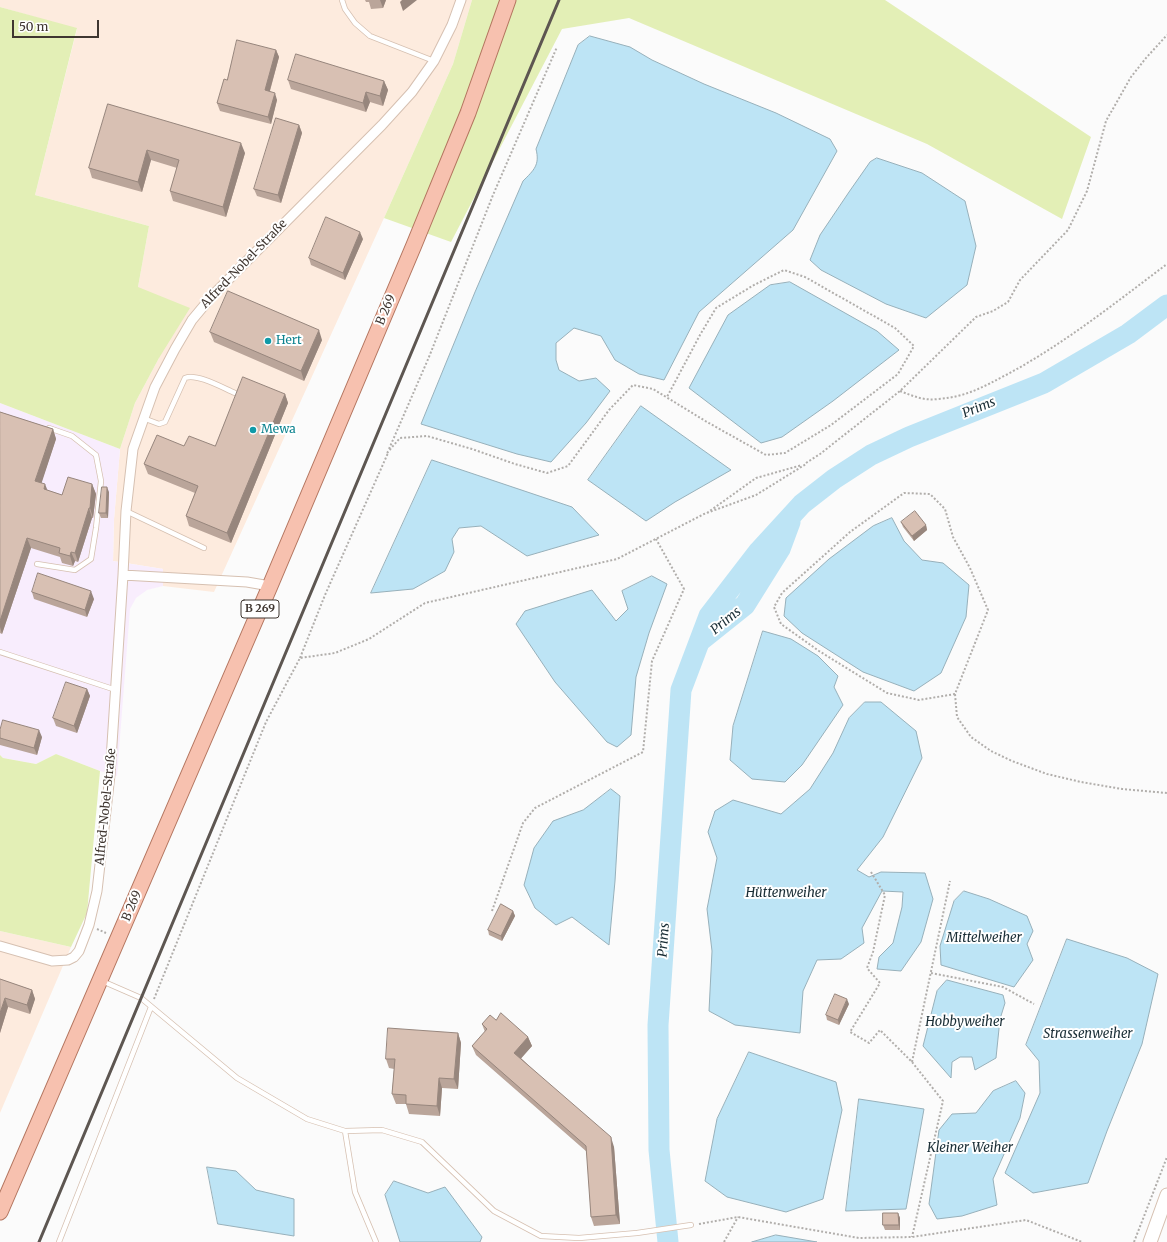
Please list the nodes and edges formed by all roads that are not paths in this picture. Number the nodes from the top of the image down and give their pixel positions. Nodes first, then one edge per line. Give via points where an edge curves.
1 (342, 0) edge
2 (461, 0) edge
3 (508, 0) edge
4 (434, 61) junction
5 (235, 393) edge
6 (143, 418) junction
7 (43, 427) edge
8 (126, 511) junction
9 (204, 548) dead end
10 (37, 564) dead end
11 (123, 575) junction
12 (270, 586) junction
13 (0, 652) edge
14 (116, 690) junction
15 (0, 946) edge
16 (101, 980) junction
17 (151, 1007) junction
18 (345, 1131) junction
19 (1167, 1195) edge
20 (0, 1212) edge
21 (691, 1225) road end
22 (59, 1242) edge
23 (376, 1242) edge
24 (1150, 1242) edge

1 - 4 lane via 355,23 370,36
2 - 4 street, Alfred-Nobel-Straße
3 - 12 main road, B 269 / B 269 via 459,135
4 - 6 street, Alfred-Nobel-Straße via 412,92 382,125 212,296 192,320 155,387
5 - 6 lane via 188,377 185,378 165,422 159,424
6 - 8 street, Alfred-Nobel-Straße via 133,450
7 - 10 lane via 72,436 96,455 101,481 91,559 75,570
8 - 9 lane
8 - 11 street, Alfred-Nobel-Straße
11 - 12 street via 247,582
11 - 14 street, Alfred-Nobel-Straße
12 - 16 main road, B 269 / B 269
13 - 14 lane
14 - 15 street, Alfred-Nobel-Straße via 110,775 97,891 79,951 68,960 52,961
16 - 17 lane via 141,998
16 - 20 main road, B 269 / B 269
17 - 18 lane via 237,1078 307,1119
17 - 22 lane
18 - 21 lane via 382,1130 422,1142 494,1211 541,1236 579,1238 637,1234
18 - 23 lane via 355,1192
19 - 24 main road

